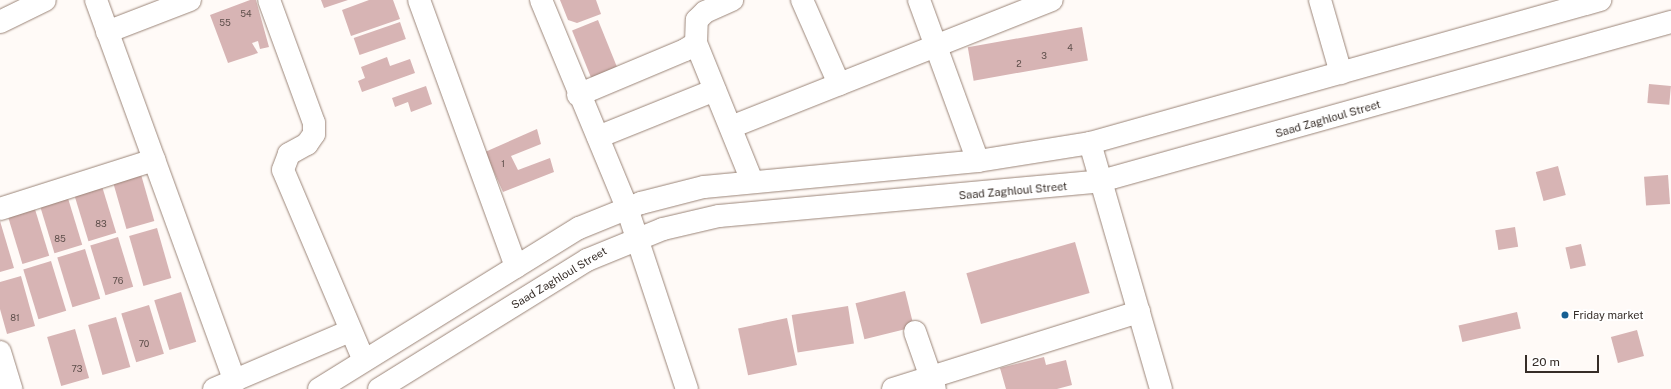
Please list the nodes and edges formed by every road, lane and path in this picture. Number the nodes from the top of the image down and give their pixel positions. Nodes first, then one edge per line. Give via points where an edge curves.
1 (96, 0) edge
2 (190, 0) edge
3 (269, 0) edge
4 (419, 0) edge
5 (541, 0) edge
6 (732, 0) edge
7 (802, 0) edge
8 (918, 0) edge
9 (1320, 0) edge
10 (1600, 0) edge
11 (1046, 1) edge
12 (35, 3) edge
13 (0, 22) edge
14 (1671, 22) edge
15 (107, 32) junction
16 (696, 43) junction
17 (938, 45) junction
18 (1341, 73) junction
19 (839, 84) junction
20 (715, 90) junction
21 (578, 95) junction
22 (731, 127) junction
23 (598, 137) junction
24 (1090, 143) junction
25 (154, 160) junction
26 (978, 161) junction
27 (752, 181) junction
28 (1101, 181) junction
29 (627, 208) junction
30 (0, 209) edge
31 (635, 238) junction
32 (516, 267) junction
33 (1139, 312) junction
34 (350, 332) junction
35 (915, 332) dead end
36 (0, 352) edge
37 (364, 361) junction
38 (235, 380) junction
39 (932, 384) edge
40 (11, 389) edge
41 (214, 389) edge
42 (319, 389) edge
43 (378, 389) edge
44 (687, 389) edge
45 (893, 389) edge
46 (1161, 389) edge

1 - 15 street
2 - 15 street
3 - 34 street via 314,123 314,134 307,144 289,154 283,170
4 - 32 street
5 - 21 street
6 - 16 street via 705,12 698,20
7 - 19 street
8 - 17 street
9 - 18 street
10 - 18 street
11 - 17 street
12 - 13 street
14 - 28 street, Saad Zaghloul Street
15 - 25 street
16 - 20 street
16 - 21 street
17 - 19 street
17 - 26 street
18 - 24 street
19 - 22 street
20 - 22 street
20 - 23 street
21 - 23 street
22 - 27 street
23 - 29 street
24 - 26 street
24 - 28 street
25 - 30 street
25 - 38 street
26 - 27 street
27 - 29 street via 674,193
28 - 31 street, Saad Zaghloul Street via 719,216
28 - 33 street
29 - 31 street
29 - 32 street via 578,228
31 - 43 street, Saad Zaghloul Street via 587,260
31 - 44 street
32 - 37 street
33 - 39 street
33 - 46 street
34 - 37 street
34 - 38 street
35 - 39 street
36 - 40 street
37 - 42 street
38 - 41 street
39 - 45 street

